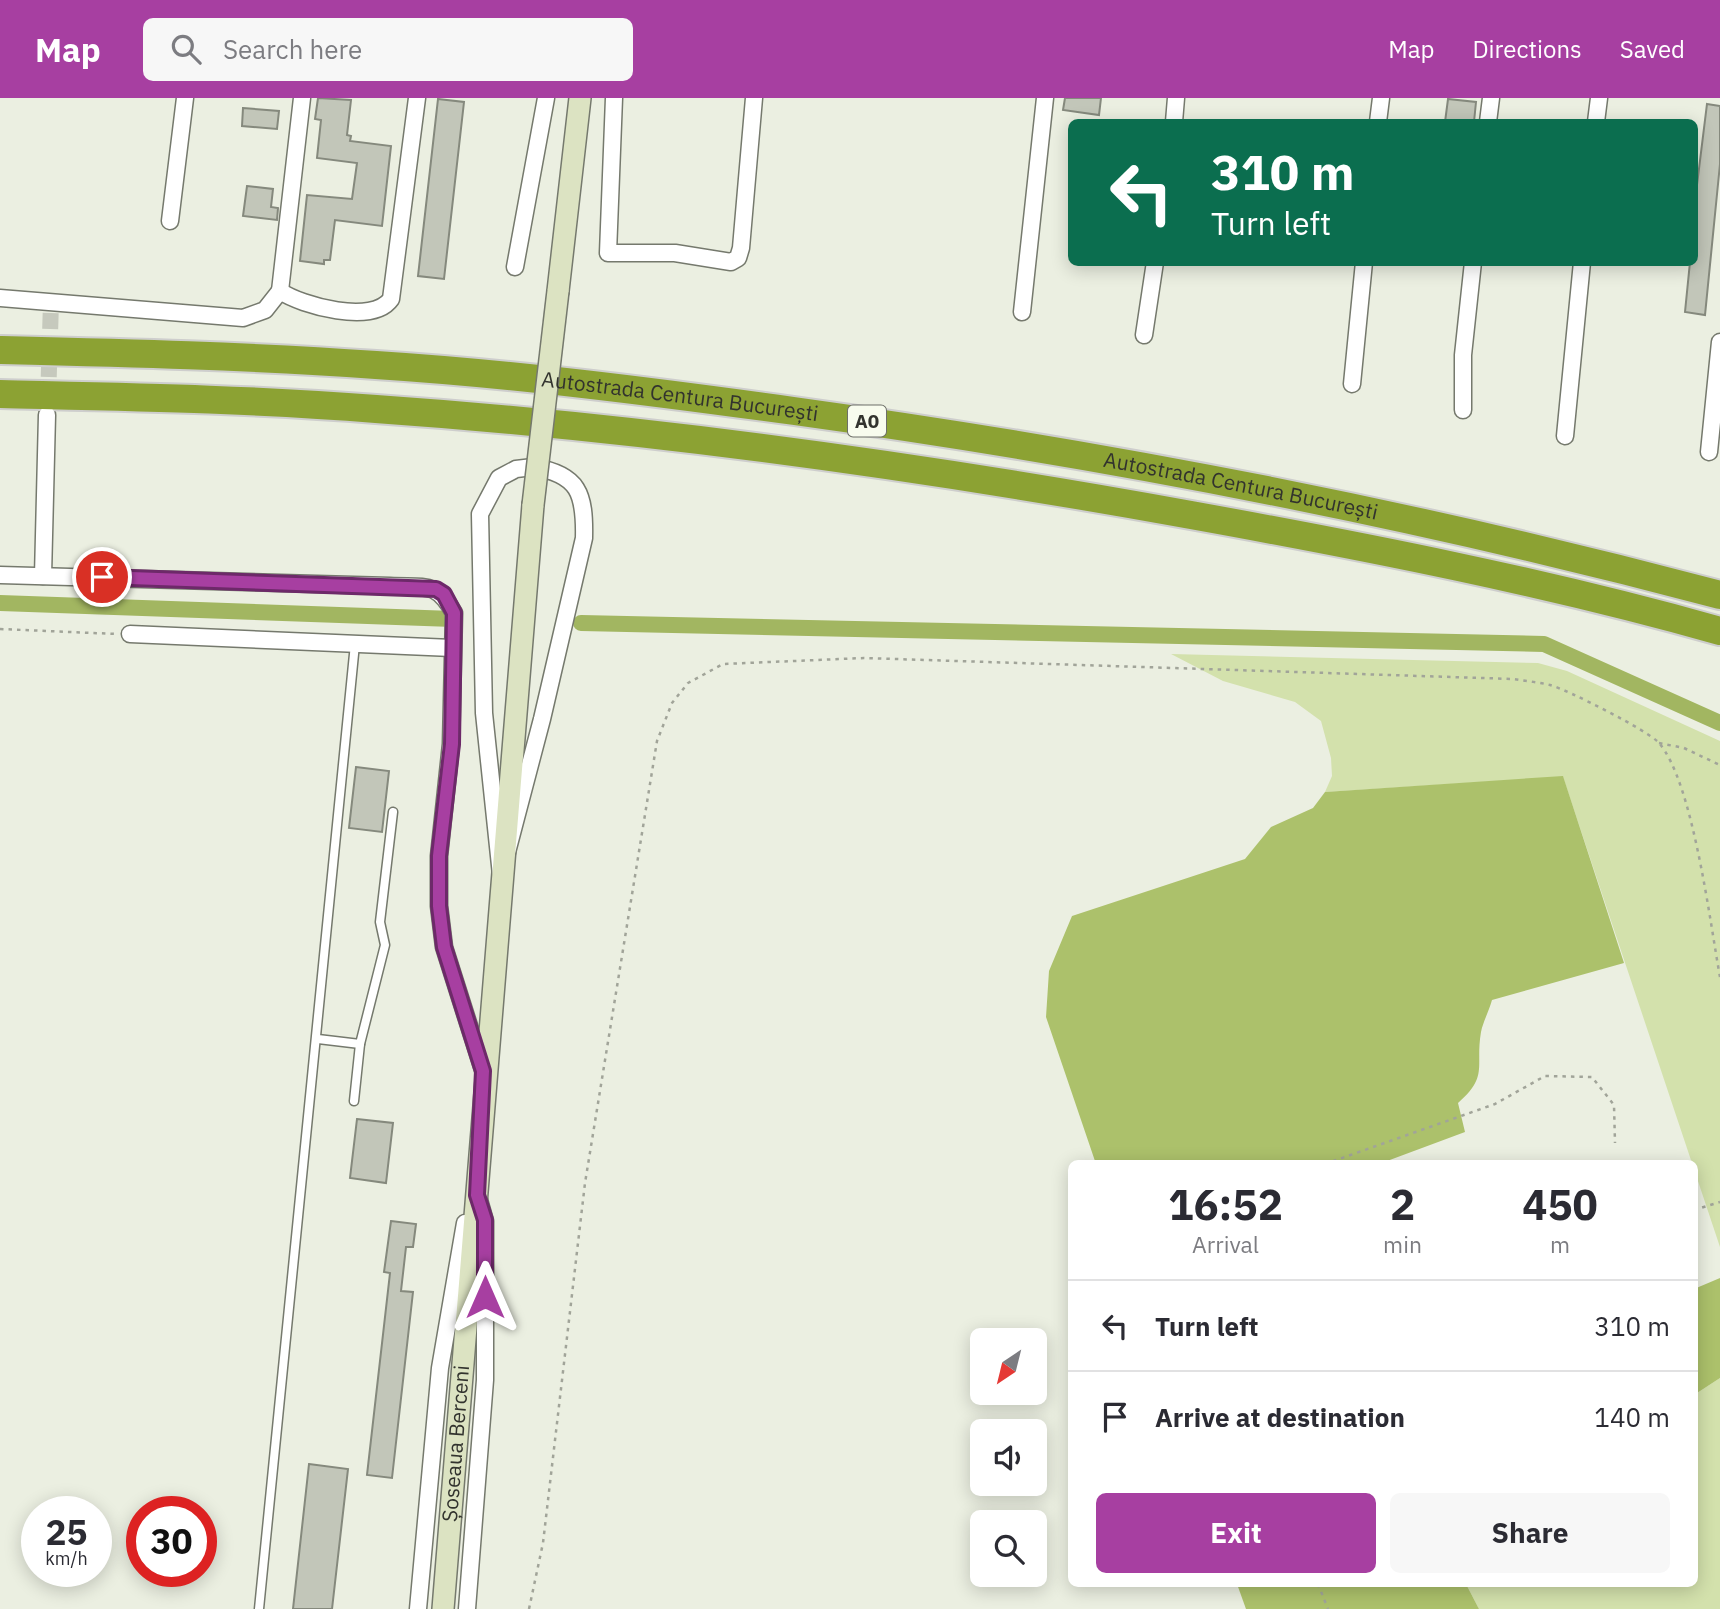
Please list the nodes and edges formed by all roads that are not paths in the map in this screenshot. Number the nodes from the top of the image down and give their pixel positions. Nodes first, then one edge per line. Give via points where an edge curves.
1 (185, 98) edge
2 (302, 98) edge
3 (417, 98) edge
4 (546, 98) edge
5 (580, 98) edge
6 (614, 98) edge
7 (754, 98) edge
8 (1045, 98) edge
9 (1177, 98) edge
10 (1381, 98) edge
11 (1491, 98) edge
12 (1599, 98) edge
13 (1174, 119) edge
14 (1378, 119) edge
15 (1488, 119) edge
16 (1596, 119) edge
17 (170, 221) dead end
18 (1154, 266) edge
19 (1364, 266) edge
20 (1473, 266) edge
21 (1582, 266) edge
22 (515, 267) dead end
23 (280, 291) junction
24 (0, 298) edge
25 (1021, 313) dead end
26 (1144, 335) dead end
27 (1720, 342) edge
28 (0, 350) edge
29 (1352, 384) dead end
30 (0, 394) edge
31 (1463, 410) dead end
32 (47, 415) tunnel mouth
33 (1566, 436) dead end
34 (1709, 452) dead end
35 (0, 575) edge
36 (43, 576) junction
37 (1720, 595) edge
38 (1720, 631) edge
39 (131, 634) road end
40 (355, 642) junction
41 (453, 648) junction
42 (393, 812) dead end
43 (500, 875) junction
44 (318, 1039) junction
45 (360, 1044) junction
46 (483, 1071) junction
47 (354, 1101) dead end
48 (477, 1195) junction
49 (259, 1609) edge
50 (418, 1609) edge
51 (443, 1609) edge
52 (467, 1609) edge

1 - 17 street
2 - 23 street
3 - 23 street via 391,299 386,307 368,313 313,306
4 - 22 street
5 - 43 main road, Șoseaua Berceni, bridge via 533,505
6 - 7 street via 608,253 675,253 731,262 738,258
8 - 25 street
9 - 13 street
10 - 14 street
11 - 15 street
12 - 16 street
18 - 26 street
19 - 29 street
20 - 31 street via 1463,355
21 - 33 street
23 - 24 street via 265,310 243,318
27 - 34 street
28 - 37 highway, Autostrada Centura București / A0 via 378,365 583,383 884,423 1366,511
30 - 38 highway, Autostrada Centura București / A0 via 375,408 579,427 878,464 1371,548
32 - 36 street
35 - 36 street
36 - 41 street via 436,589 454,613
39 - 40 street
40 - 41 street
40 - 44 lane
41 - 46 street via 452,744 439,856 439,906 444,947
42 - 45 lane via 380,922 385,944
43 - 43 street via 584,538 582,503 572,481 533,467 499,478 480,514 484,713
43 - 46 main road, Șoseaua Berceni
44 - 45 lane
44 - 49 lane
45 - 47 lane
46 - 48 main road, Șoseaua Berceni
48 - 50 street via 466,1220 444,1334
48 - 51 main road, Șoseaua Berceni
48 - 52 street via 485,1220 485,1380

